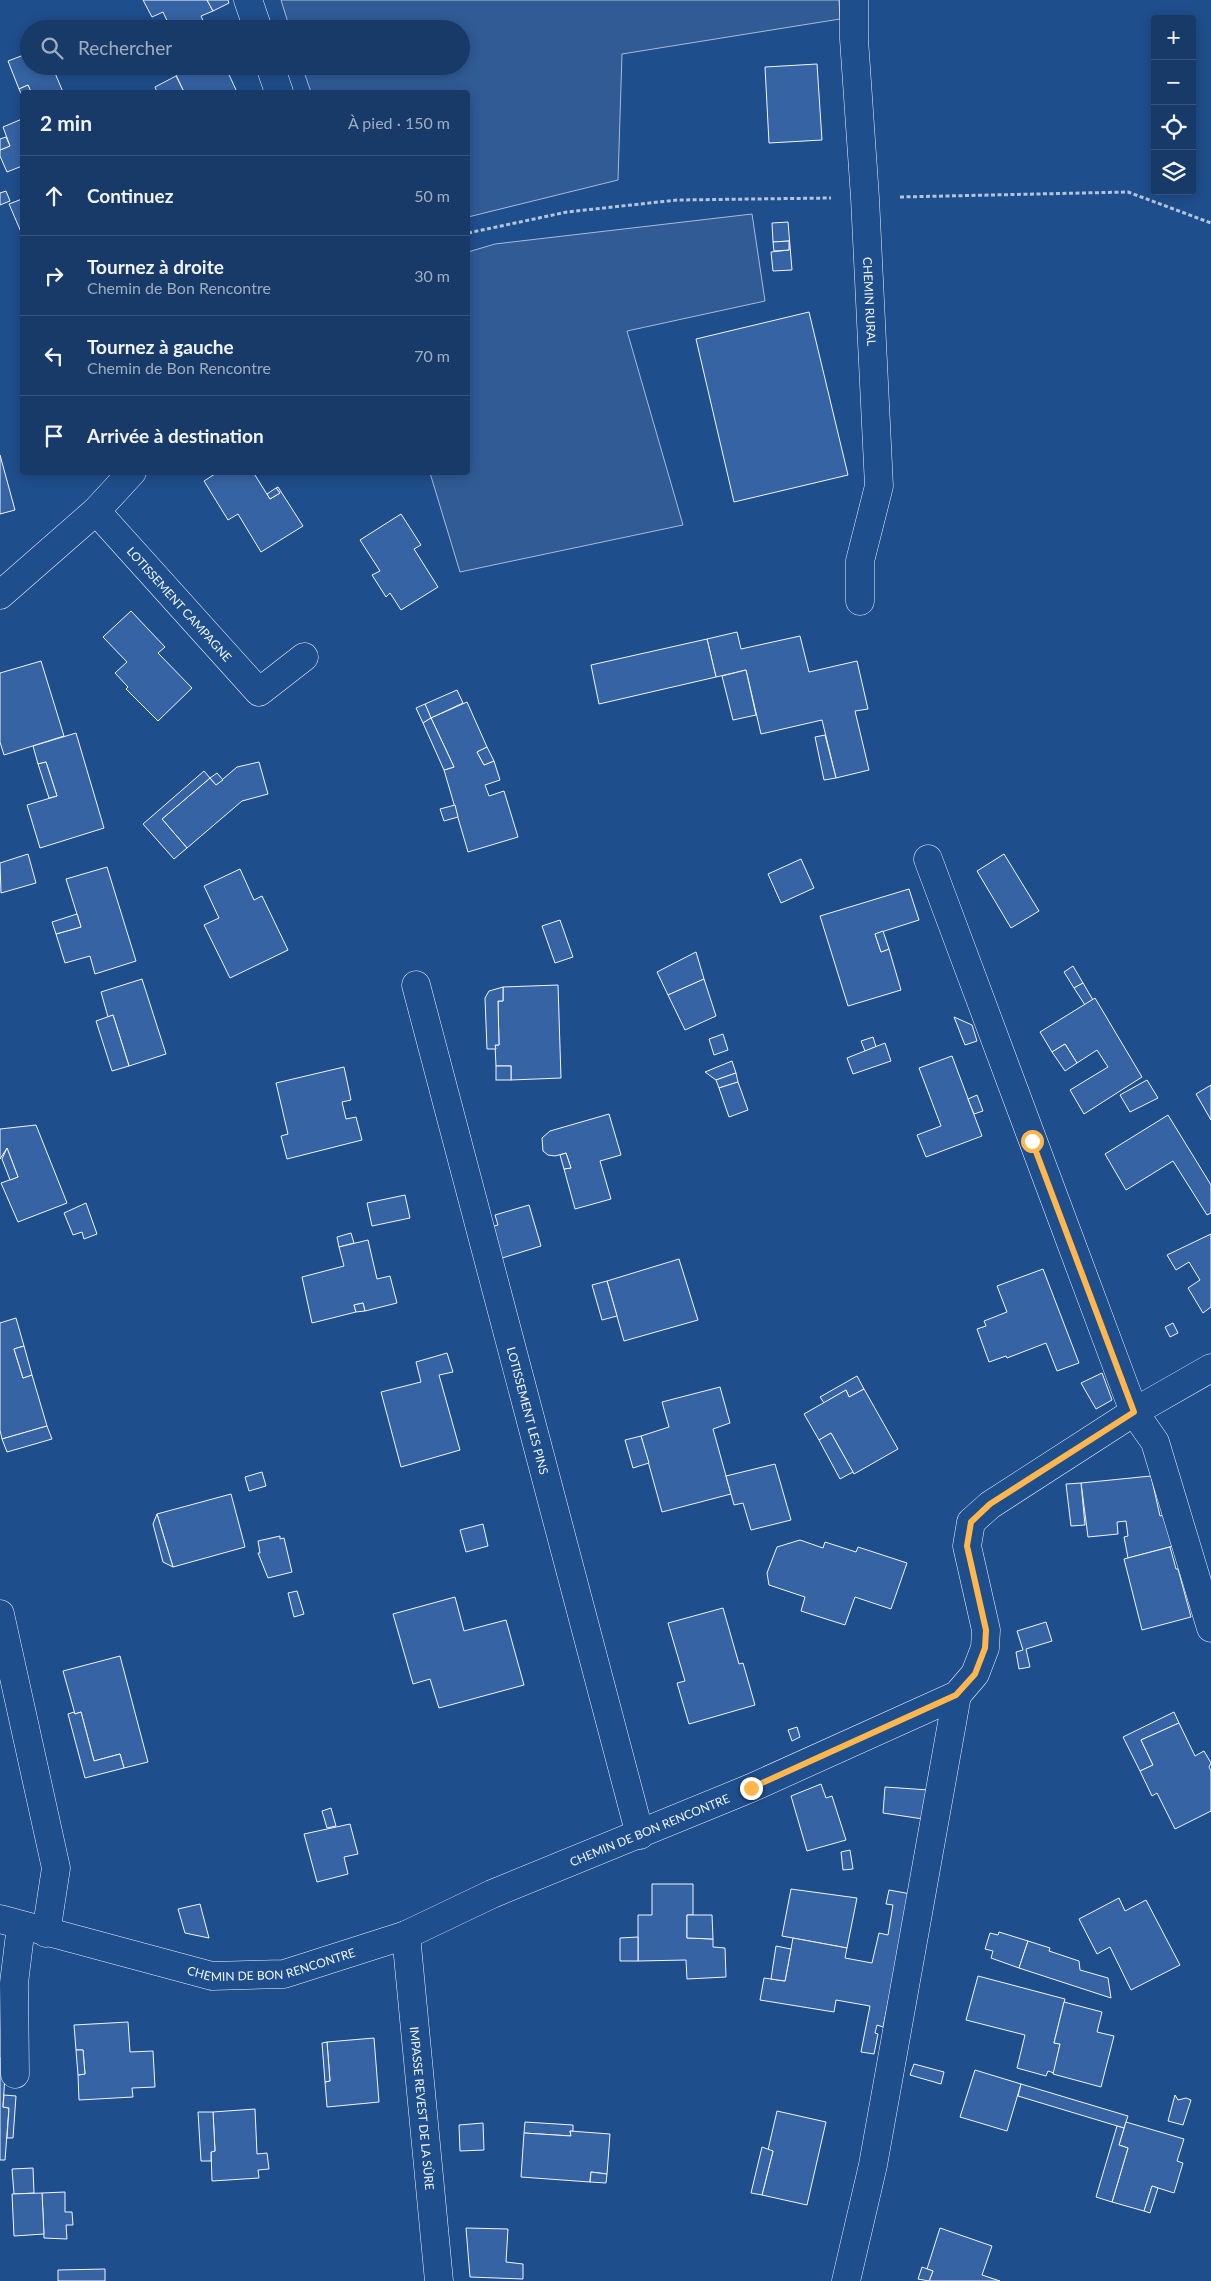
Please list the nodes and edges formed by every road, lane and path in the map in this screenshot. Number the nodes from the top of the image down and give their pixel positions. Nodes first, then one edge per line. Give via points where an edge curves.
1 (248, 0) edge
2 (854, 0) edge
3 (255, 20) edge
4 (273, 75) edge
5 (278, 90) edge
6 (129, 475) edge
7 (96, 511) junction
8 (0, 595) edge
9 (860, 601) dead end
10 (304, 657) dead end
11 (928, 859) dead end
12 (416, 985) dead end
13 (1211, 1368) edge
14 (1134, 1412) junction
15 (0, 1614) edge
16 (1211, 1628) edge
17 (956, 1695) junction
18 (640, 1835) junction
19 (22, 1926) edge
20 (406, 1935) junction
21 (14, 2074) dead end
22 (439, 2281) edge
23 (846, 2281) edge

1 - 3 street
2 - 9 street, CHEMIN RURAL via 879,486 860,560
4 - 5 street
6 - 7 street
7 - 8 street
7 - 10 street, LOTISSEMENT CAMPAGNE via 259,692
11 - 14 street
12 - 18 street, LOTISSEMENT LES PINS
13 - 14 street, CHEMIN DE BON RENCONTRE
14 - 16 street via 1155,1442
14 - 17 street, CHEMIN DE BON RENCONTRE via 990,1504 971,1522 967,1546 986,1630 985,1648 975,1674
15 - 19 street via 56,1868
17 - 18 street, CHEMIN DE BON RENCONTRE
17 - 23 street via 873,2165
18 - 20 street, CHEMIN DE BON RENCONTRE via 492,1894
19 - 20 street, CHEMIN DE BON RENCONTRE via 212,1976 284,1974
19 - 21 street via 14,1983
20 - 22 street, IMPASSE REVEST DE LA SÛRE

